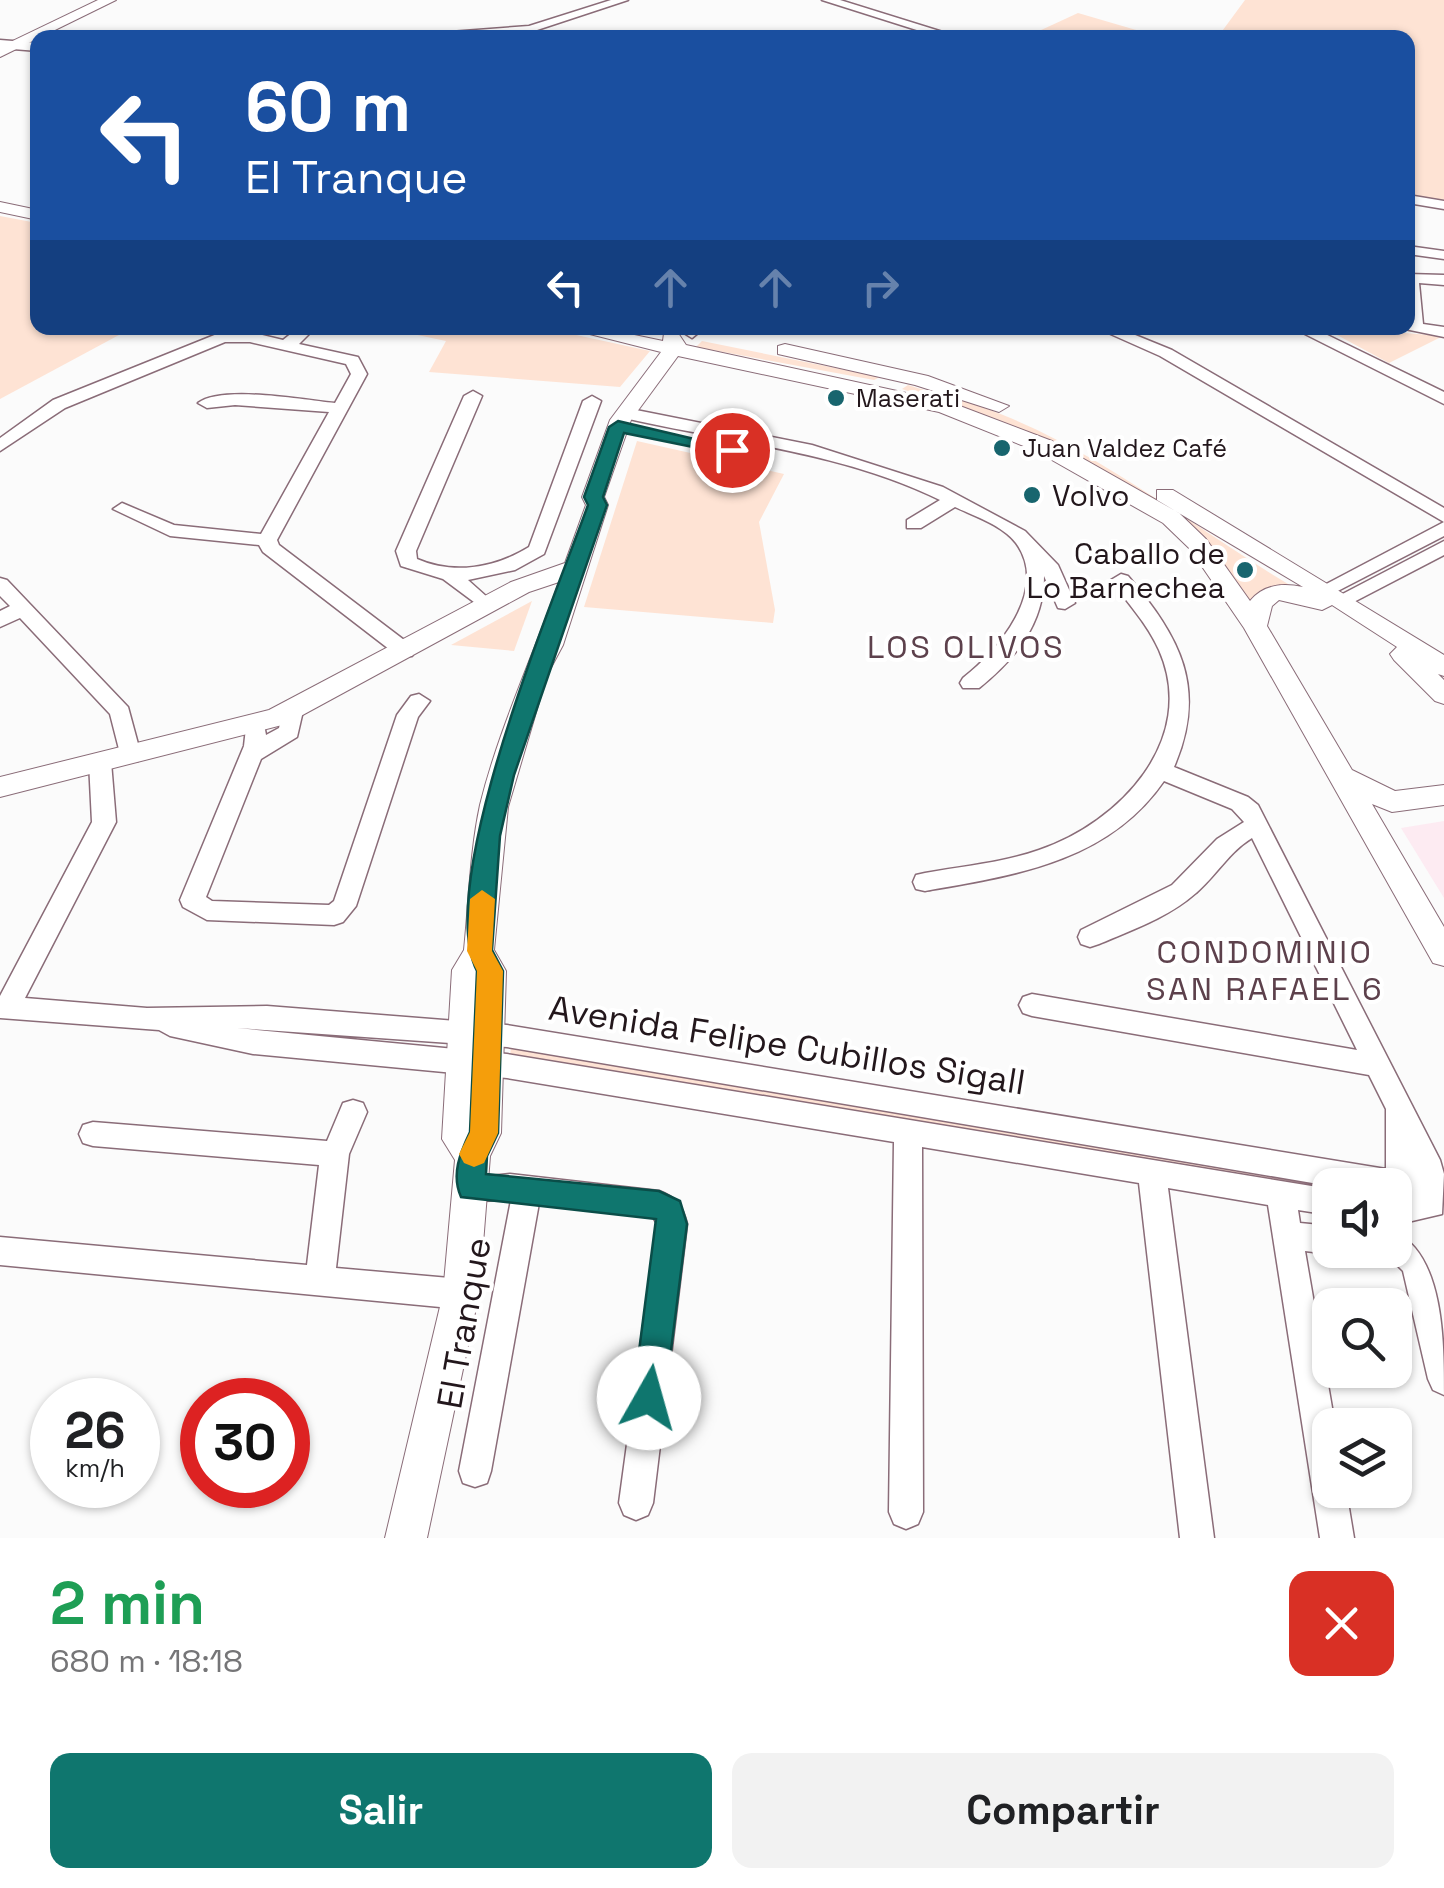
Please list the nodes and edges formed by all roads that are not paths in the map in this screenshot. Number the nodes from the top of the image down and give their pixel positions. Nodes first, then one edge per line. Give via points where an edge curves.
1 (110, 0) edge
2 (622, 0) edge
3 (830, 0) edge
4 (42, 30) edge
5 (528, 30) edge
6 (929, 30) edge
7 (8, 45) edge
8 (0, 53) edge
9 (1415, 200) edge
10 (0, 203) edge
11 (1444, 205) edge
12 (30, 206) edge
13 (30, 212) edge
14 (1415, 251) edge
15 (1444, 255) edge
16 (1415, 278) edge
17 (1444, 280) edge
18 (1415, 289) edge
19 (1444, 290) edge
20 (1415, 328) edge
21 (1444, 332) edge
22 (300, 335) edge
23 (679, 335) edge
24 (690, 335) edge
25 (697, 335) edge
26 (1123, 335) edge
27 (1332, 335) edge
28 (287, 346) junction
29 (883, 370) junction
30 (796, 372) junction
31 (921, 380) junction
32 (899, 394) junction
33 (473, 396) dead end
34 (1444, 399) edge
35 (592, 402) dead end
36 (207, 403) dead end
37 (339, 408) junction
38 (622, 420) junction
39 (0, 446) edge
40 (955, 498) junction
41 (122, 509) dead end
42 (1444, 516) edge
43 (914, 524) dead end
44 (1444, 528) edge
45 (267, 540) junction
46 (1028, 547) junction
47 (1444, 547) edge
48 (569, 566) junction
49 (458, 574) junction
50 (1121, 580) dead end
51 (0, 584) edge
52 (505, 595) junction
53 (549, 600) junction
54 (1338, 602) junction
55 (1066, 603) dead end
56 (22, 608) junction
57 (0, 620) edge
58 (1255, 626) junction
59 (1396, 647) junction
60 (405, 651) junction
61 (540, 658) junction
62 (1444, 668) edge
63 (970, 683) dead end
64 (1444, 684) edge
65 (1444, 695) edge
66 (419, 701) dead end
67 (292, 711) junction
68 (255, 724) junction
69 (130, 755) junction
70 (250, 755) junction
71 (100, 762) junction
72 (1161, 771) junction
73 (1342, 776) junction
74 (0, 786) edge
75 (1444, 795) edge
76 (1444, 807) edge
77 (1256, 827) junction
78 (1392, 862) junction
79 (925, 882) dead end
80 (1090, 936) dead end
81 (1444, 954) edge
82 (1032, 1005) dead end
83 (4, 1008) edge
84 (476, 1048) junction
85 (1378, 1064) junction
86 (704, 1069) junction
87 (624, 1085) junction
88 (1399, 1108) junction
89 (353, 1112) dead end
90 (908, 1132) junction
91 (93, 1134) dead end
92 (335, 1154) junction
93 (1398, 1168) edge
94 (472, 1172) junction
95 (1152, 1172) junction
96 (1312, 1187) edge
97 (527, 1189) junction
98 (1439, 1191) edge
99 (1281, 1194) junction
100 (1312, 1199) edge
101 (1412, 1205) edge
102 (1412, 1209) edge
103 (1444, 1221) edge
104 (1287, 1236) junction
105 (1312, 1238) edge
106 (0, 1252) edge
107 (1412, 1260) edge
108 (320, 1281) junction
109 (461, 1294) junction
110 (1444, 1380) edge
111 (475, 1470) dead end
112 (636, 1503) dead end
113 (906, 1512) dead end
114 (406, 1538) edge
115 (1197, 1538) edge
116 (1337, 1538) edge

1 - 4 main road
2 - 5 street
3 - 6 street
7 - 8 main road
9 - 11 street
10 - 12 main road
10 - 13 main road
14 - 15 street
16 - 17 street
18 - 19 street
20 - 21 street
22 - 28 street
23 - 38 main road
24 - 30 main road
25 - 29 main road
26 - 42 street via 1166,352
27 - 34 street
28 - 37 street via 356,363 359,374
28 - 39 street via 239,336 215,340 59,404
29 - 30 main road via 882,380 874,382
29 - 31 main road
30 - 32 main road
31 - 32 main road via 900,384
31 - 54 main road via 1055,431
32 - 58 main road via 1030,440 1153,506 1198,544
33 - 49 street via 406,552 414,566
35 - 49 street via 542,545 518,561
36 - 37 street
37 - 45 street
38 - 40 street via 761,456 816,452
38 - 48 main road via 593,497 597,505
40 - 43 street
40 - 46 street via 1013,530
41 - 45 street via 170,530
44 - 54 street
45 - 60 street
46 - 55 street via 1057,577
46 - 63 street via 1034,581 1025,623 998,660
47 - 54 street
48 - 52 main road
48 - 53 main road
48 - 61 main road via 550,645
49 - 52 street
50 - 72 street via 1156,620 1180,680 1179,726
51 - 56 street
52 - 53 main road via 542,592
52 - 60 main road
53 - 61 main road via 534,644
54 - 58 main road via 1278,591 1260,598
54 - 59 main road
54 - 62 main road
56 - 57 street
56 - 69 street via 120,712
58 - 73 main road
59 - 64 main road
59 - 65 main road
60 - 67 main road
61 - 84 main road via 494,807 480,951 468,970
66 - 70 street via 408,715 344,906 334,914 208,910 192,900
67 - 68 main road
67 - 70 street via 289,732
68 - 69 main road
68 - 70 street
69 - 71 main road
71 - 74 main road
71 - 83 street via 104,822
72 - 77 street via 1240,802
72 - 79 street via 1122,815 1070,848 1019,866
73 - 75 main road via 1392,802
73 - 78 main road
76 - 78 main road via 1396,819
77 - 80 street via 1238,833 1183,890
77 - 85 street
78 - 81 main road
82 - 85 street
83 - 84 street, Avenida Felipe Cubillos Sigall via 147,1020 242,1041
84 - 86 street, Avenida Felipe Cubillos Sigall
84 - 87 street, Avenida Felipe Cubillos Sigall
84 - 94 main road via 459,1138
85 - 88 street
86 - 87 street via 685,1077 628,1070
86 - 96 street, Avenida Felipe Cubillos Sigall
87 - 90 street, Avenida Felipe Cubillos Sigall
88 - 93 street
88 - 98 street
89 - 92 street
90 - 95 street, Avenida Felipe Cubillos Sigall
90 - 113 street
91 - 92 street
92 - 108 street
94 - 97 street
94 - 109 main road
95 - 99 street, Avenida Felipe Cubillos Sigall
95 - 115 street
97 - 111 street, El Tranque
97 - 112 street via 659,1204 672,1216
98 - 101 street via 1428,1207
99 - 100 street, Avenida Felipe Cubillos Sigall
99 - 104 street
102 - 103 street, Avenida Felipe Cubillos Sigall
104 - 105 street
104 - 116 street
106 - 108 street
107 - 110 street
108 - 109 street
109 - 114 main road

